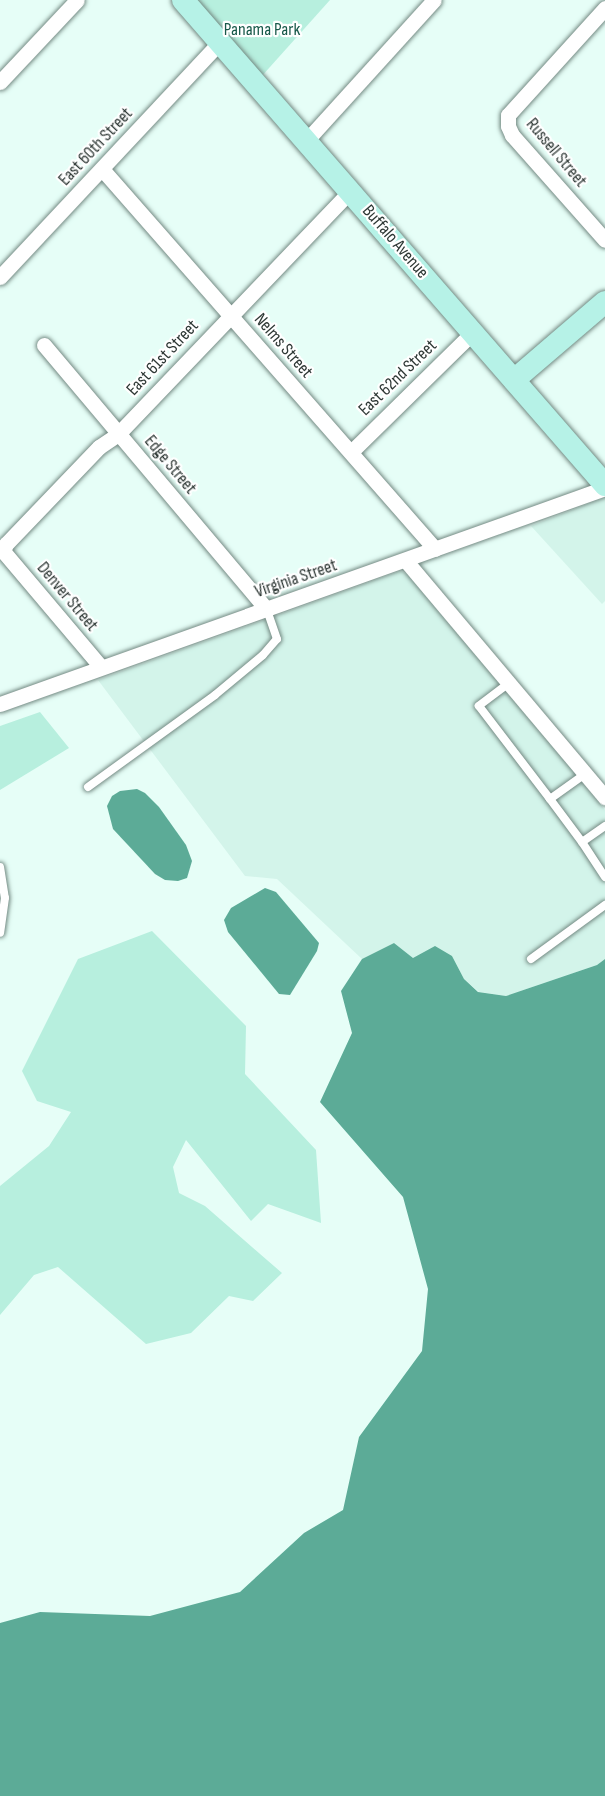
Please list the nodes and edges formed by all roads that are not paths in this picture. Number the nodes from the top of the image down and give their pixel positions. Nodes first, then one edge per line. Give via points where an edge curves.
1 (77, 0) edge
2 (183, 0) edge
3 (434, 0) edge
4 (605, 8) edge
5 (220, 42) junction
6 (0, 82) edge
7 (306, 141) junction
8 (102, 169) junction
9 (350, 191) junction
10 (605, 240) edge
11 (0, 277) edge
12 (605, 302) edge
13 (230, 315) junction
14 (473, 332) junction
15 (44, 345) dead end
16 (514, 380) junction
17 (118, 435) junction
18 (351, 452) junction
19 (605, 487) edge
20 (435, 549) junction
21 (3, 551) joint
22 (406, 561) junction
23 (267, 610) junction
24 (101, 668) junction
25 (509, 684) junction
26 (0, 704) edge
27 (588, 777) junction
28 (88, 787) dead end
29 (605, 797) edge
30 (550, 799) junction
31 (605, 826) edge
32 (582, 842) junction
33 (0, 867) edge
34 (605, 877) edge
35 (605, 905) edge
36 (0, 933) edge
37 (531, 958) dead end

1 - 6 street
2 - 5 street, Buffalo Avenue
3 - 7 street
4 - 10 street, Russell Street via 508,116 512,135
5 - 7 street, Buffalo Avenue
5 - 8 street, East 60th Street
7 - 9 street, Buffalo Avenue
8 - 11 street, East 60th Street
8 - 13 street, Nelms Street
9 - 13 street, East 61st Street
9 - 14 street, Buffalo Avenue
12 - 16 street
13 - 17 street, East 61st Street
13 - 18 street, Nelms Street
14 - 16 street, Buffalo Avenue
14 - 18 street, East 62nd Street
15 - 17 street, Edge Street
16 - 19 street, Buffalo Avenue
17 - 21 street, East 61st Street via 99,447
17 - 23 street, Edge Street
18 - 20 street, Nelms Street
19 - 20 street, Virginia Street
20 - 22 street, Virginia Street
21 - 24 street, Denver Street
22 - 23 street, Virginia Street
22 - 25 street
23 - 24 street, Virginia Street
23 - 28 lane via 277,639 262,655 216,695
24 - 26 street, Virginia Street
25 - 27 street
25 - 30 lane via 479,706
27 - 29 street
27 - 30 lane
30 - 32 lane
31 - 32 lane
32 - 34 lane
33 - 36 lane via 5,898
35 - 37 lane

